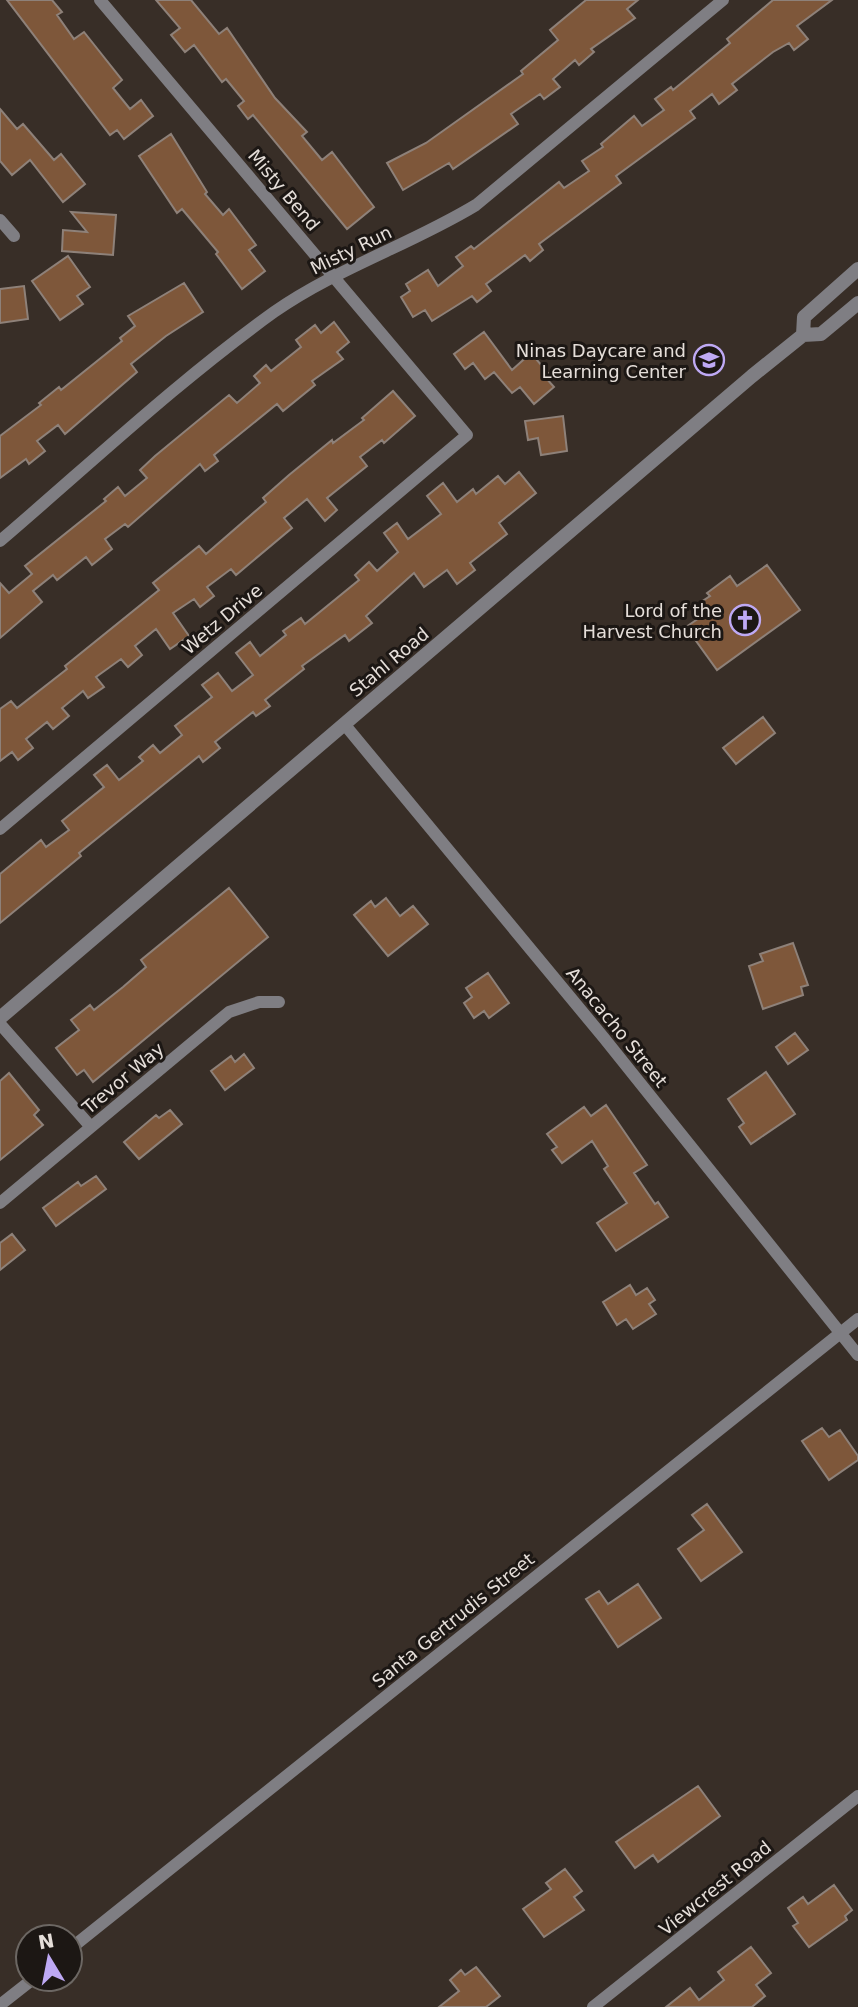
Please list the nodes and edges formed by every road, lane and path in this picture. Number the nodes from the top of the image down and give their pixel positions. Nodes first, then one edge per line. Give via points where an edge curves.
1 (100, 0) edge
2 (723, 0) edge
3 (0, 220) edge
4 (13, 236) dead end
5 (858, 269) edge
6 (333, 275) junction
7 (858, 303) edge
8 (803, 335) junction
9 (467, 435) joint
10 (0, 541) edge
11 (345, 725) junction
12 (0, 829) edge
13 (279, 1002) dead end
14 (0, 1018) edge
15 (0, 1024) edge
16 (91, 1127) junction
17 (0, 1203) edge
18 (858, 1319) edge
19 (841, 1333) junction
20 (858, 1355) edge
21 (858, 1796) edge
22 (84, 1938) edge
23 (15, 1993) edge
24 (0, 2005) edge
25 (593, 2007) edge

1 - 6 street, Misty Bend
2 - 6 street, Misty Run via 476,205 432,232
3 - 4 street
5 - 8 street, Stahl Road via 804,317
6 - 9 street, Misty Bend
6 - 10 street, Misty Run via 219,356
7 - 8 street, Stahl Road via 821,334
8 - 11 street, Stahl Road
9 - 12 street, Wetz Drive
11 - 14 street, Stahl Road
11 - 19 street, Anacacho Street
13 - 16 street, Trevor Way via 259,1002 229,1012
15 - 16 street
16 - 17 street, Trevor Way
18 - 19 street, Santa Gertrudis Street
19 - 20 street, Anacacho Street
19 - 22 street, Santa Gertrudis Street
21 - 25 street, Viewcrest Road
23 - 24 street

